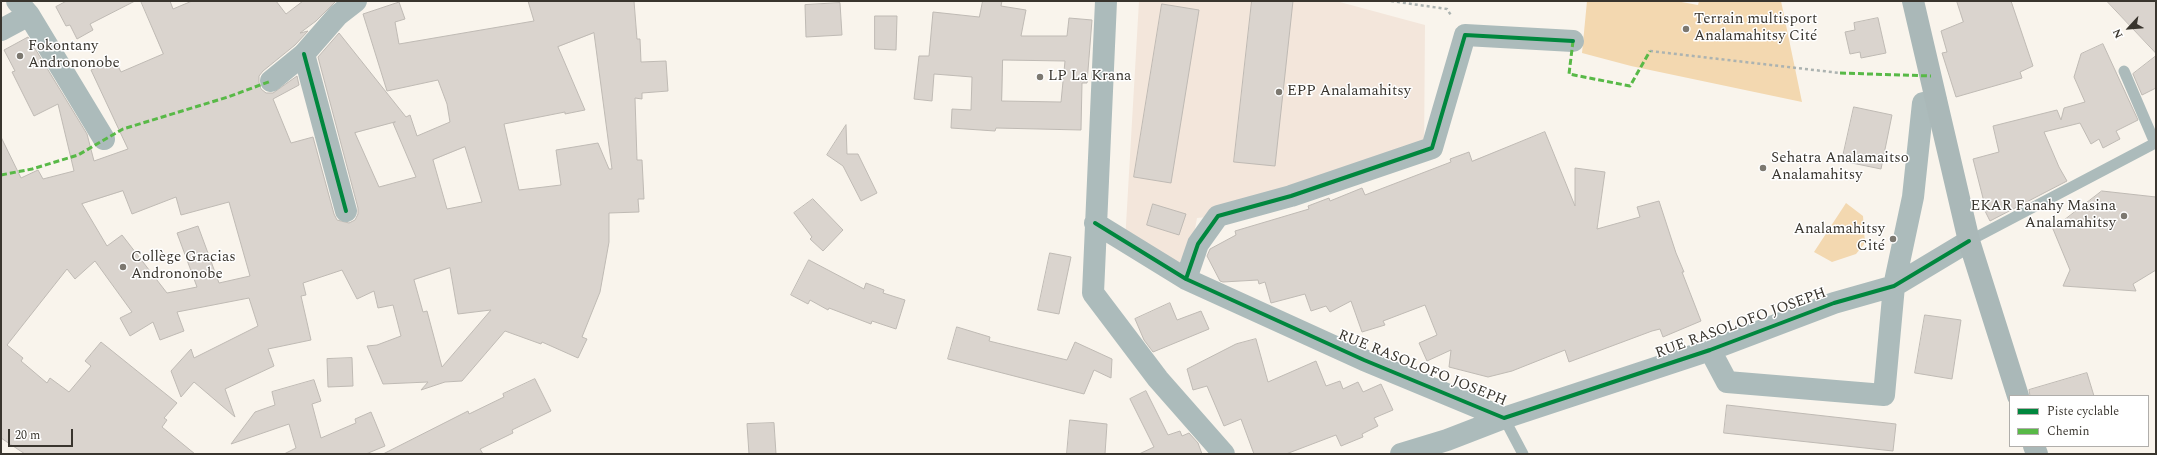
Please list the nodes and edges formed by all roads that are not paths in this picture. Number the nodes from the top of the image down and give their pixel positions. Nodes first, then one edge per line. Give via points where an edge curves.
1 (356, 1) edge
2 (1106, 1) edge
3 (1913, 1) edge
4 (23, 8) edge
5 (1, 30) edge
6 (1573, 41) dead end
7 (304, 54) junction
8 (2124, 71) dead end
9 (271, 81) dead end
10 (1936, 101) junction
11 (104, 140) dead end
12 (2156, 144) edge
13 (346, 211) dead end
14 (1095, 223) junction
15 (1969, 241) junction
16 (1186, 279) junction
17 (1894, 286) junction
18 (1710, 350) junction
19 (2018, 395) edge
20 (1504, 418) junction
21 (1444, 447) edge
22 (1224, 454) edge
23 (1401, 454) edge
24 (1524, 454) edge

1 - 7 street via 338,15
2 - 14 street
3 - 10 main road
4 - 5 street
4 - 11 street
6 - 16 street via 1465,35 1432,148 1291,196 1218,216 1198,244
7 - 9 street
7 - 13 street
8 - 12 lane
10 - 15 main road
10 - 17 street via 1923,103 1913,197
12 - 15 lane
14 - 16 street, RUE RASOLOFO JOSEPH
14 - 22 street via 1093,293 1158,379
15 - 17 street, RUE RASOLOFO JOSEPH
15 - 19 main road
16 - 20 street, RUE RASOLOFO JOSEPH via 1364,360
17 - 18 street, RUE RASOLOFO JOSEPH via 1834,303
17 - 18 street via 1884,395 1727,382
18 - 20 street, RUE RASOLOFO JOSEPH
20 - 21 street
20 - 24 lane
21 - 23 street

